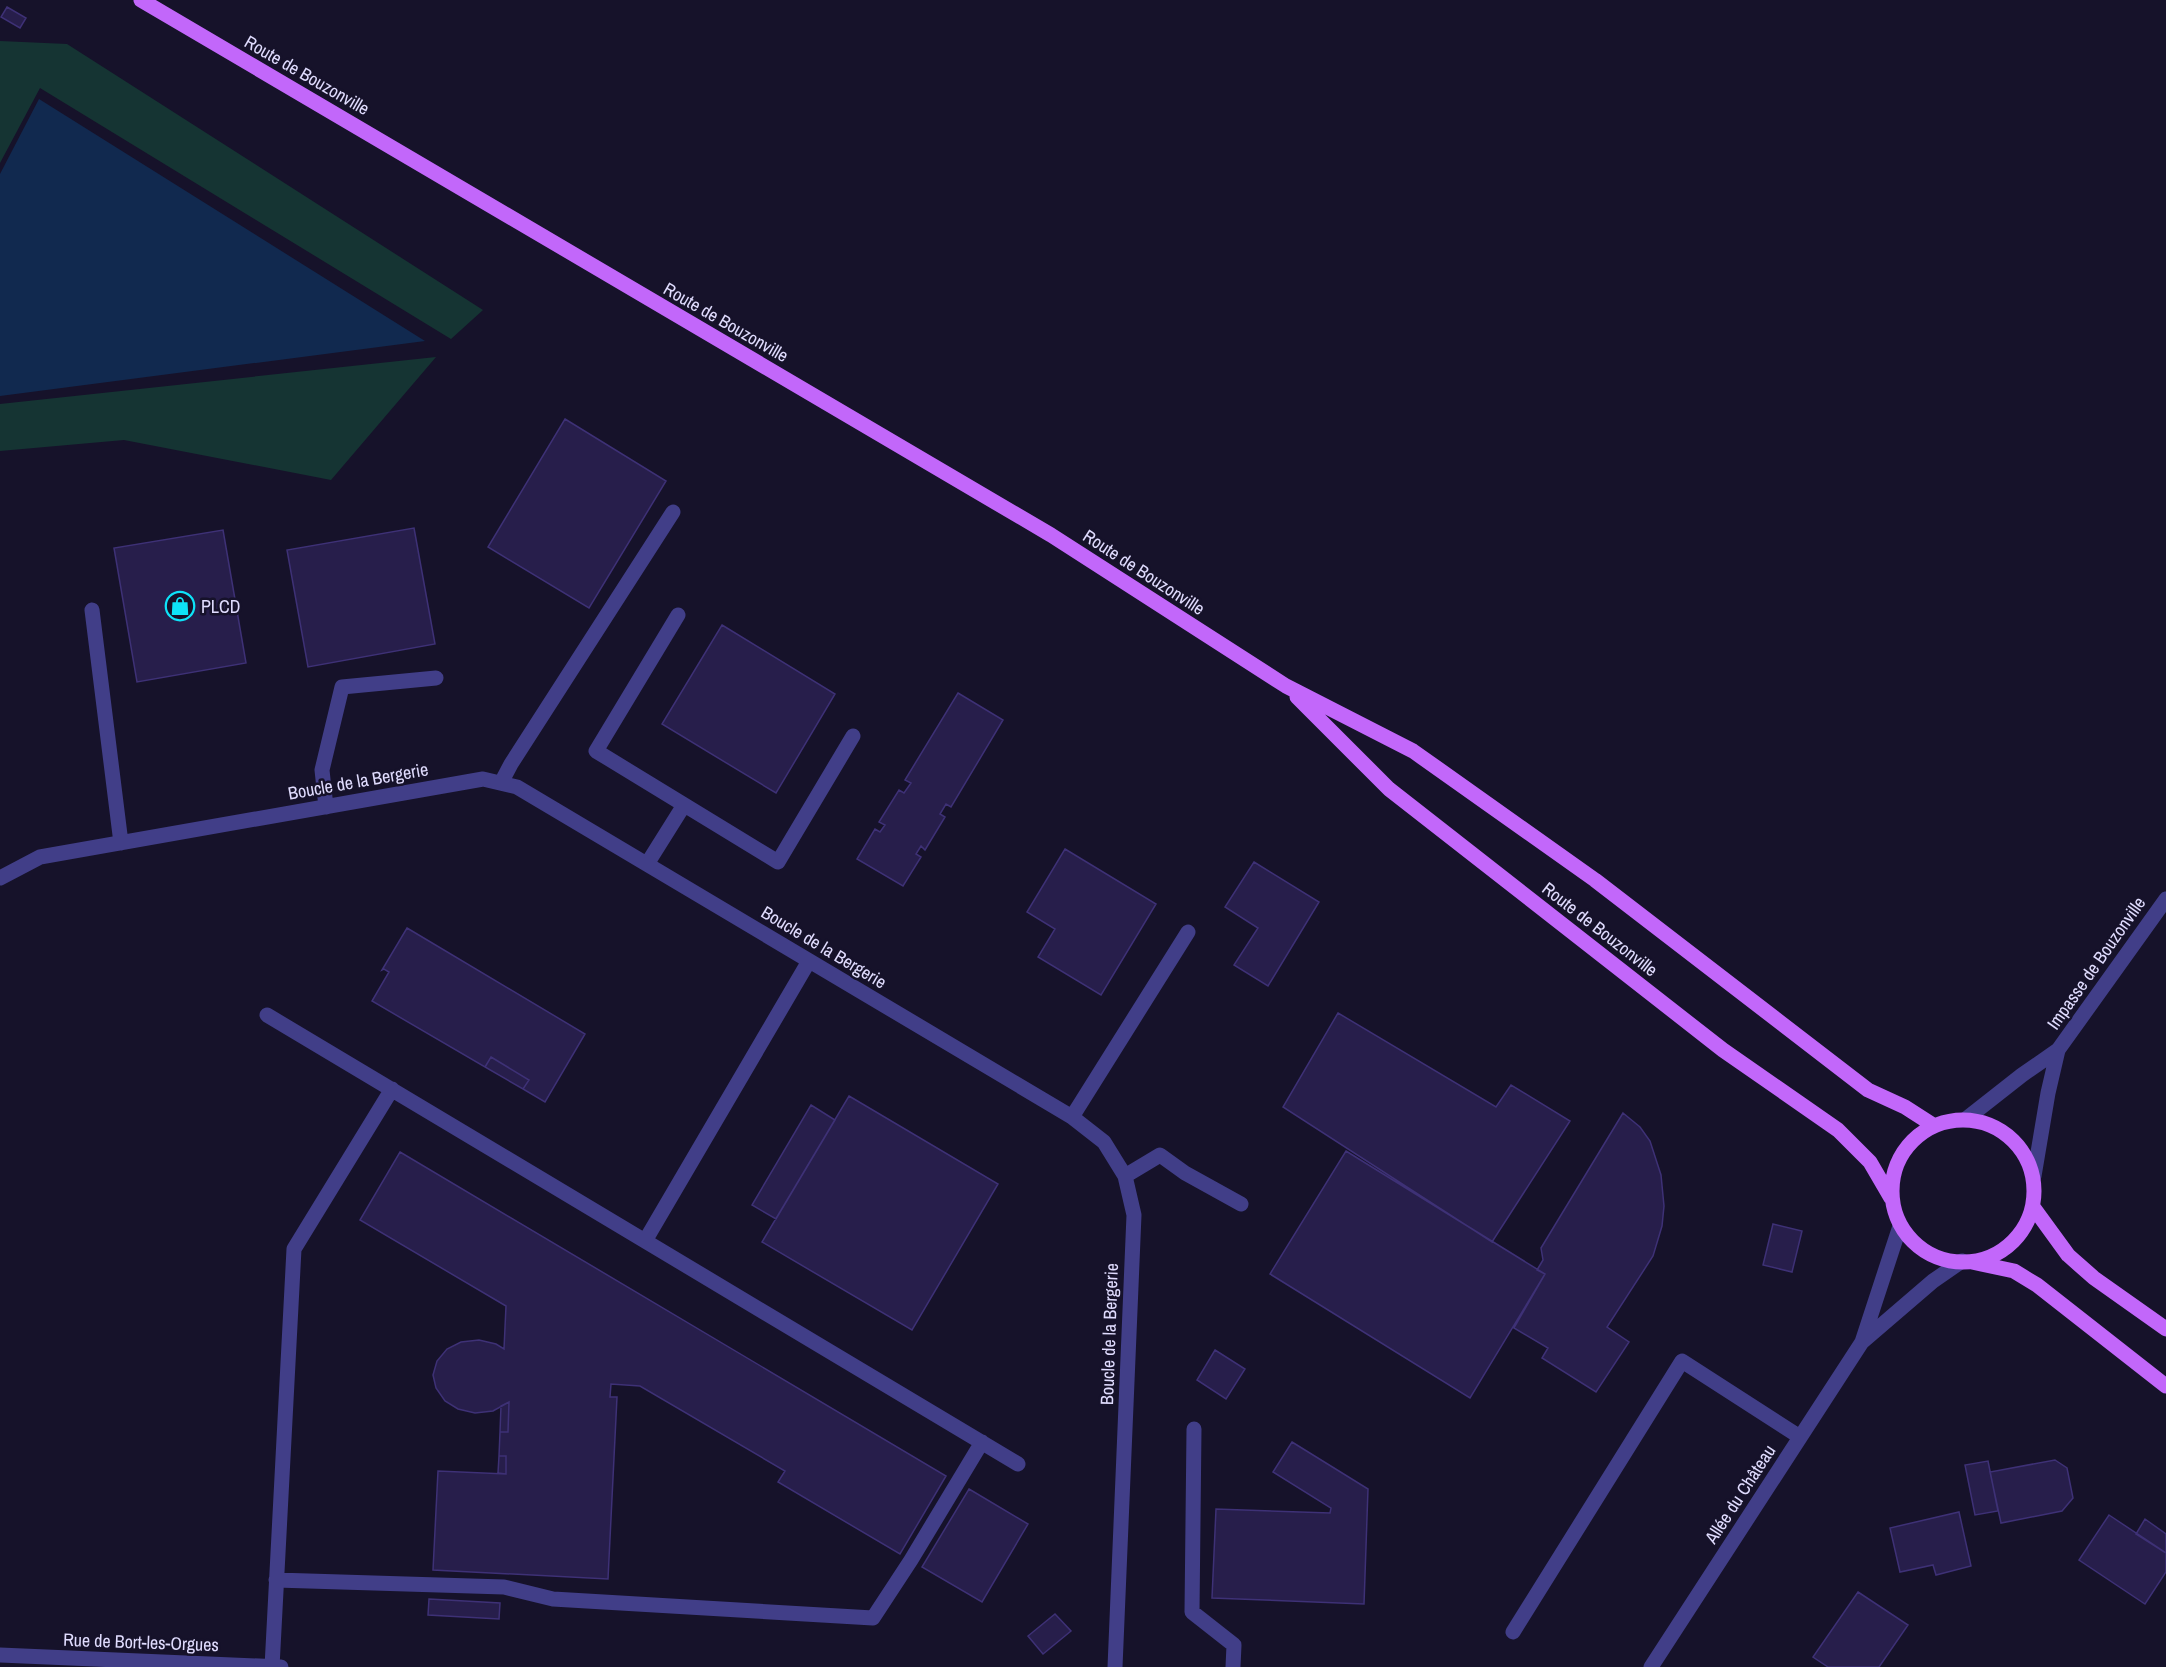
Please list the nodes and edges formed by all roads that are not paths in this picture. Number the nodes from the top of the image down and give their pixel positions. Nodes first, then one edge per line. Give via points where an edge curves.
1 (141, 0) edge
2 (673, 512) dead end
3 (92, 610) dead end
4 (678, 615) dead end
5 (436, 678) dead end
6 (1286, 686) junction
7 (854, 736) dead end
8 (501, 783) junction
9 (684, 805) junction
10 (326, 807) junction
11 (121, 843) junction
12 (647, 864) junction
13 (1, 876) edge
14 (2166, 899) edge
15 (1188, 932) dead end
16 (809, 961) junction
17 (267, 1015) dead end
18 (2058, 1050) junction
19 (392, 1089) junction
20 (1072, 1117) junction
21 (1966, 1119) junction
22 (1932, 1125) junction
23 (1125, 1176) junction
24 (2034, 1176) junction
25 (1891, 1198) junction
26 (1241, 1204) dead end
27 (2033, 1207) junction
28 (1900, 1226) junction
29 (645, 1241) junction
30 (1967, 1262) junction
31 (2166, 1329) edge
32 (1862, 1342) junction
33 (2166, 1386) edge
34 (1194, 1429) dead end
35 (1800, 1437) junction
36 (982, 1442) junction
37 (1018, 1464) dead end
38 (276, 1580) junction
39 (1514, 1632) dead end
40 (0, 1655) edge
41 (272, 1667) edge
42 (281, 1667) edge
43 (1115, 1667) edge
44 (1233, 1667) edge
45 (1651, 1667) edge

1 - 6 main road, Route de Bouzonville via 1051,535
2 - 8 street
3 - 11 street
4 - 9 street via 596,751
5 - 10 street via 342,687 321,770
6 - 22 main road, Route de Bouzonville via 1413,751 1595,880 1868,1090
6 - 25 main road, Route de Bouzonville via 1389,789 1724,1050 1838,1130 1870,1162
7 - 9 street via 778,862
8 - 10 street, Boucle de la Bergerie via 483,779
8 - 12 street, Boucle de la Bergerie via 518,787
9 - 12 street
10 - 11 street, Boucle de la Bergerie
11 - 13 street, Boucle de la Bergerie via 40,857
12 - 16 street, Boucle de la Bergerie
14 - 18 street, Impasse de Bouzonville
15 - 20 street
16 - 20 street, Boucle de la Bergerie
16 - 29 street
17 - 19 street
18 - 21 street, Impasse de Bouzonville
18 - 24 street, Impasse de Bouzonville
19 - 29 street
19 - 38 street via 294,1249
20 - 23 street, Boucle de la Bergerie via 1104,1142
21 - 22 main road
21 - 24 main road via 1998,1128 2021,1148
22 - 25 main road via 1906,1147 1894,1170
23 - 26 street via 1160,1155
23 - 43 street, Boucle de la Bergerie via 1134,1215
24 - 27 main road
25 - 28 main road
27 - 30 main road via 2020,1235 1999,1253
27 - 31 main road via 2085,1270
28 - 30 main road via 1920,1247 1945,1260
28 - 32 street, Allée du Château
29 - 36 street
30 - 32 street, Allée du Château via 1933,1281
30 - 33 main road via 2014,1271 2037,1285
32 - 35 street, Allée du Château
34 - 44 street via 1192,1612 1234,1645
35 - 39 street via 1682,1361
35 - 45 street, Allée du Château
36 - 37 street
36 - 38 street via 873,1618 554,1599 504,1587
38 - 41 street
40 - 41 street, Rue de Bort-les-Orgues
41 - 42 street, Rue de Bort-les-Orgues

